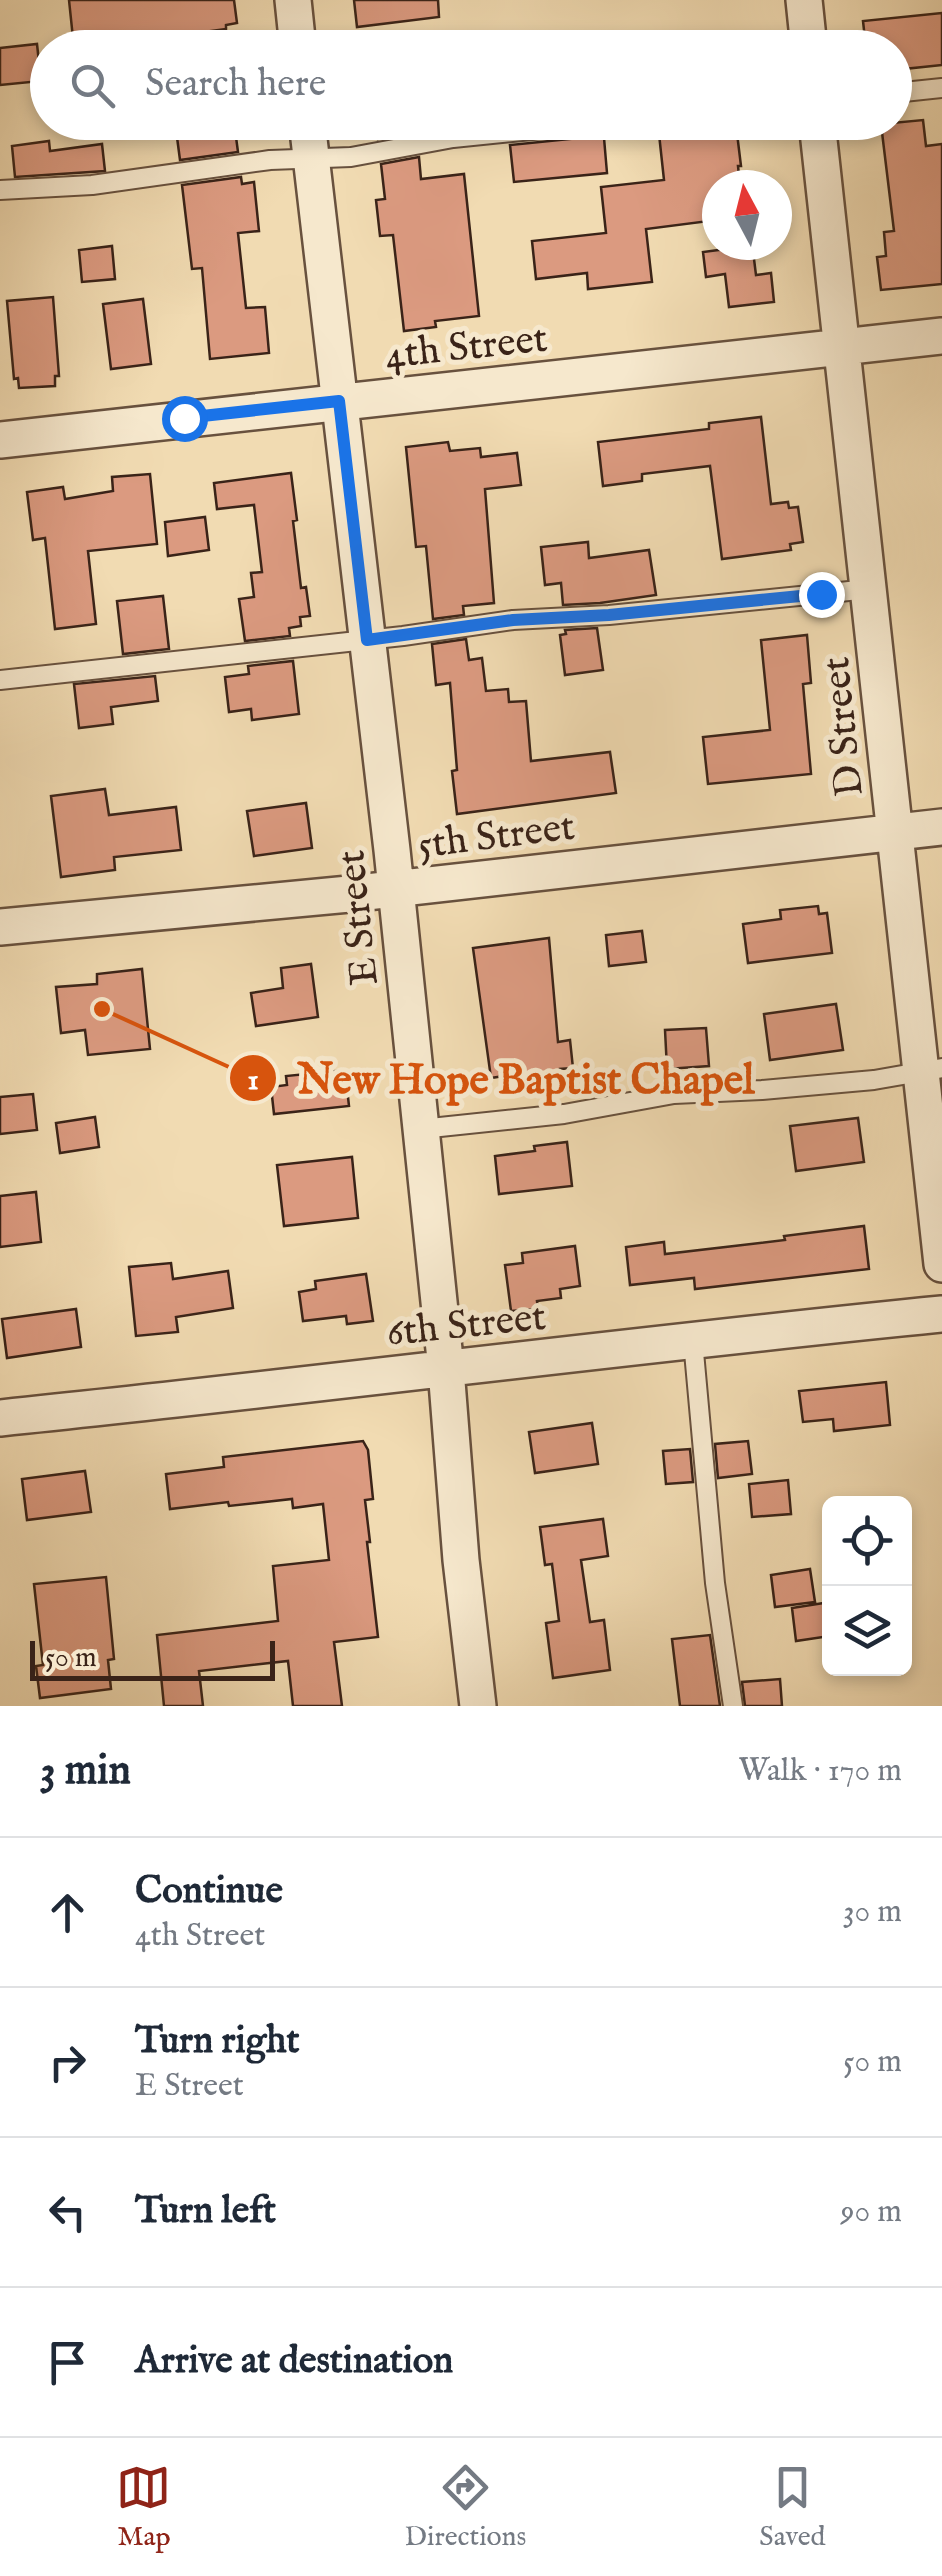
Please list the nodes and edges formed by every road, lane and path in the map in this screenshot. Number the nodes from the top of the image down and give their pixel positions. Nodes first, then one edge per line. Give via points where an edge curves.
1 (293, 0) edge
2 (804, 0) edge
3 (296, 30) edge
4 (807, 30) edge
5 (942, 88) edge
6 (912, 92) edge
7 (309, 140) edge
8 (442, 140) edge
9 (820, 140) edge
10 (311, 159) junction
11 (0, 190) edge
12 (942, 336) edge
13 (842, 346) junction
14 (339, 401) junction
15 (0, 440) edge
16 (869, 590) junction
17 (367, 640) junction
18 (0, 680) edge
19 (942, 827) edge
20 (896, 833) junction
21 (396, 888) junction
22 (0, 927) edge
23 (932, 1068) edge
24 (420, 1129) junction
25 (942, 1264) edge
26 (942, 1314) edge
27 (692, 1341) junction
28 (446, 1369) junction
29 (0, 1418) edge
30 (478, 1706) edge
31 (733, 1706) edge

1 - 3 street
2 - 4 street
5 - 6 lane
7 - 10 street, E Street
8 - 10 lane
9 - 13 street, D Street
10 - 11 lane
10 - 14 street, E Street
12 - 13 street, 4th Street
13 - 14 street, 4th Street
13 - 16 street, D Street
14 - 15 street, 4th Street
14 - 17 street, E Street
16 - 17 lane via 513,620
16 - 20 street, D Street
17 - 18 lane
17 - 21 street, E Street
19 - 20 street, 5th Street
20 - 21 street, 5th Street
20 - 23 street, D Street
21 - 22 street, 5th Street
21 - 24 street, E Street
23 - 24 lane via 874,1080 674,1094
23 - 25 street, D Street
24 - 28 street, E Street
26 - 27 street, 6th Street
27 - 28 street, 6th Street
27 - 31 lane
28 - 29 street, 6th Street
28 - 30 street, E Street

